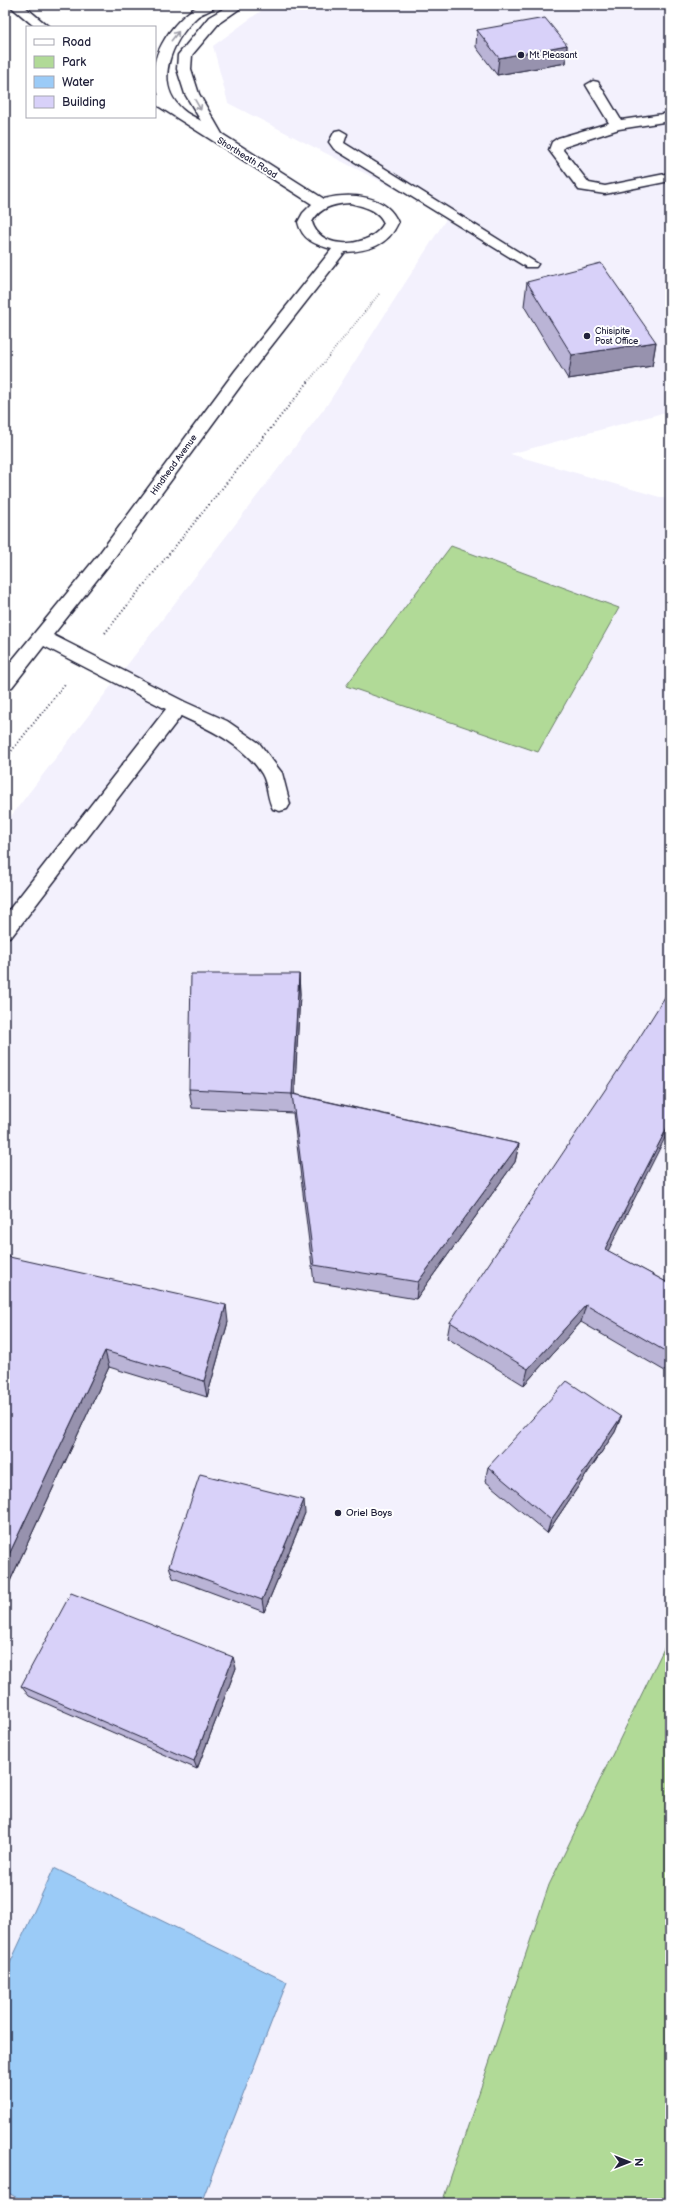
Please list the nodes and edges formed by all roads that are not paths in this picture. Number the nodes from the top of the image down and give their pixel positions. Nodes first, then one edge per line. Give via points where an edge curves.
1 (15, 5) edge
2 (210, 5) edge
3 (239, 5) edge
4 (42, 26) edge
5 (185, 62) junction
6 (158, 63) edge
7 (593, 85) dead end
8 (156, 99) edge
9 (175, 109) junction
10 (670, 117) edge
11 (617, 125) junction
12 (340, 134) dead end
13 (218, 140) junction
14 (670, 177) edge
15 (322, 204) junction
16 (341, 247) junction
17 (531, 264) dead end
18 (41, 637) junction
19 (5, 682) edge
20 (178, 707) junction
21 (280, 804) dead end
22 (5, 930) edge

1 - 4 street
6 -> 2 street via 172,39 192,14
3 - 5 street via 214,20
5 - 6 street
5 -> 13 street via 192,94
6 - 9 street via 162,87
7 - 11 street
8 - 9 street, Shortheath Road
9 - 13 street, Shortheath Road
10 - 11 street
11 - 14 street via 557,145 556,150 584,187 605,190
12 - 17 street via 336,142 339,146
13 - 15 street, Shortheath Road
15 - 16 street via 308,215 305,222 307,229 319,241
15 - 16 street via 350,199 366,201 378,205 387,212 391,221 390,230 377,241 357,247
16 - 18 street, Hindhead Avenue via 241,374 105,558
18 - 19 street, Hindhead Avenue
18 - 20 street
20 - 21 street via 220,726 252,748 272,773
20 - 22 street

